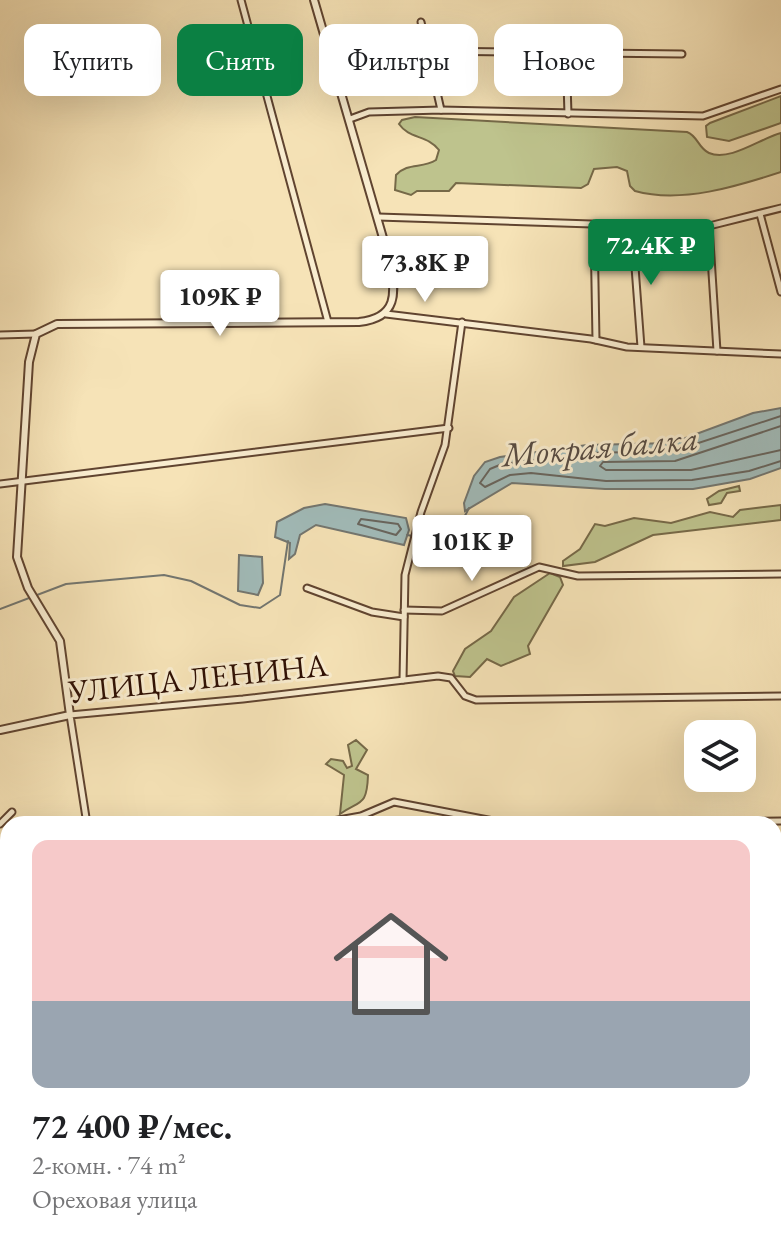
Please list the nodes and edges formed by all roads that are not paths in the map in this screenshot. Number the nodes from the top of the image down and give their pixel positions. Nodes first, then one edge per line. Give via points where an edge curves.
1 (241, 0) edge
2 (314, 0) edge
3 (623, 53) edge
4 (682, 54) dead end
5 (781, 89) edge
6 (438, 96) edge
7 (567, 96) edge
8 (441, 110) junction
9 (568, 114) junction
10 (350, 119) junction
11 (781, 208) edge
12 (760, 214) junction
13 (378, 217) junction
14 (709, 226) junction
15 (594, 227) junction
16 (632, 227) junction
17 (781, 292) edge
18 (386, 314) junction
19 (328, 322) junction
20 (462, 322) junction
21 (36, 334) junction
22 (0, 335) edge
23 (596, 340) junction
24 (641, 347) junction
25 (717, 351) junction
26 (781, 354) edge
27 (449, 428) junction
28 (23, 481) junction
29 (0, 484) edge
30 (781, 574) edge
31 (307, 588) dead end
32 (404, 614) junction
33 (403, 680) junction
34 (781, 696) edge
35 (70, 715) junction
36 (0, 730) edge
37 (12, 812) dead end
38 (8, 816) edge
39 (86, 816) edge
40 (361, 816) edge
41 (467, 816) edge

1 - 19 street
2 - 10 street
3 - 4 street
5 - 9 street via 711,115
6 - 8 street
7 - 9 street
8 - 9 street
8 - 10 street via 369,112
10 - 13 street
11 - 12 street
12 - 14 street
12 - 17 street
13 - 15 street
13 - 18 street via 393,279
14 - 16 street
14 - 25 street
15 - 16 street
15 - 23 street
16 - 24 street
18 - 19 street via 371,321
18 - 20 street
19 - 21 street via 57,324
20 - 23 street
20 - 27 street
21 - 22 street
21 - 28 street via 29,362
23 - 24 street
24 - 25 street
25 - 26 street
27 - 28 street
27 - 32 street via 407,562
28 - 29 street
28 - 35 street via 17,557 28,588 60,641
30 - 32 street via 578,576 539,567 442,611
31 - 32 street via 372,612
32 - 33 street
33 - 34 street, УЛИЦА ЛЕНИНА via 445,676 476,700
33 - 35 street, УЛИЦА ЛЕНИНА
35 - 36 street, УЛИЦА ЛЕНИНА
35 - 39 street
37 - 38 street
40 - 41 street via 394,802

